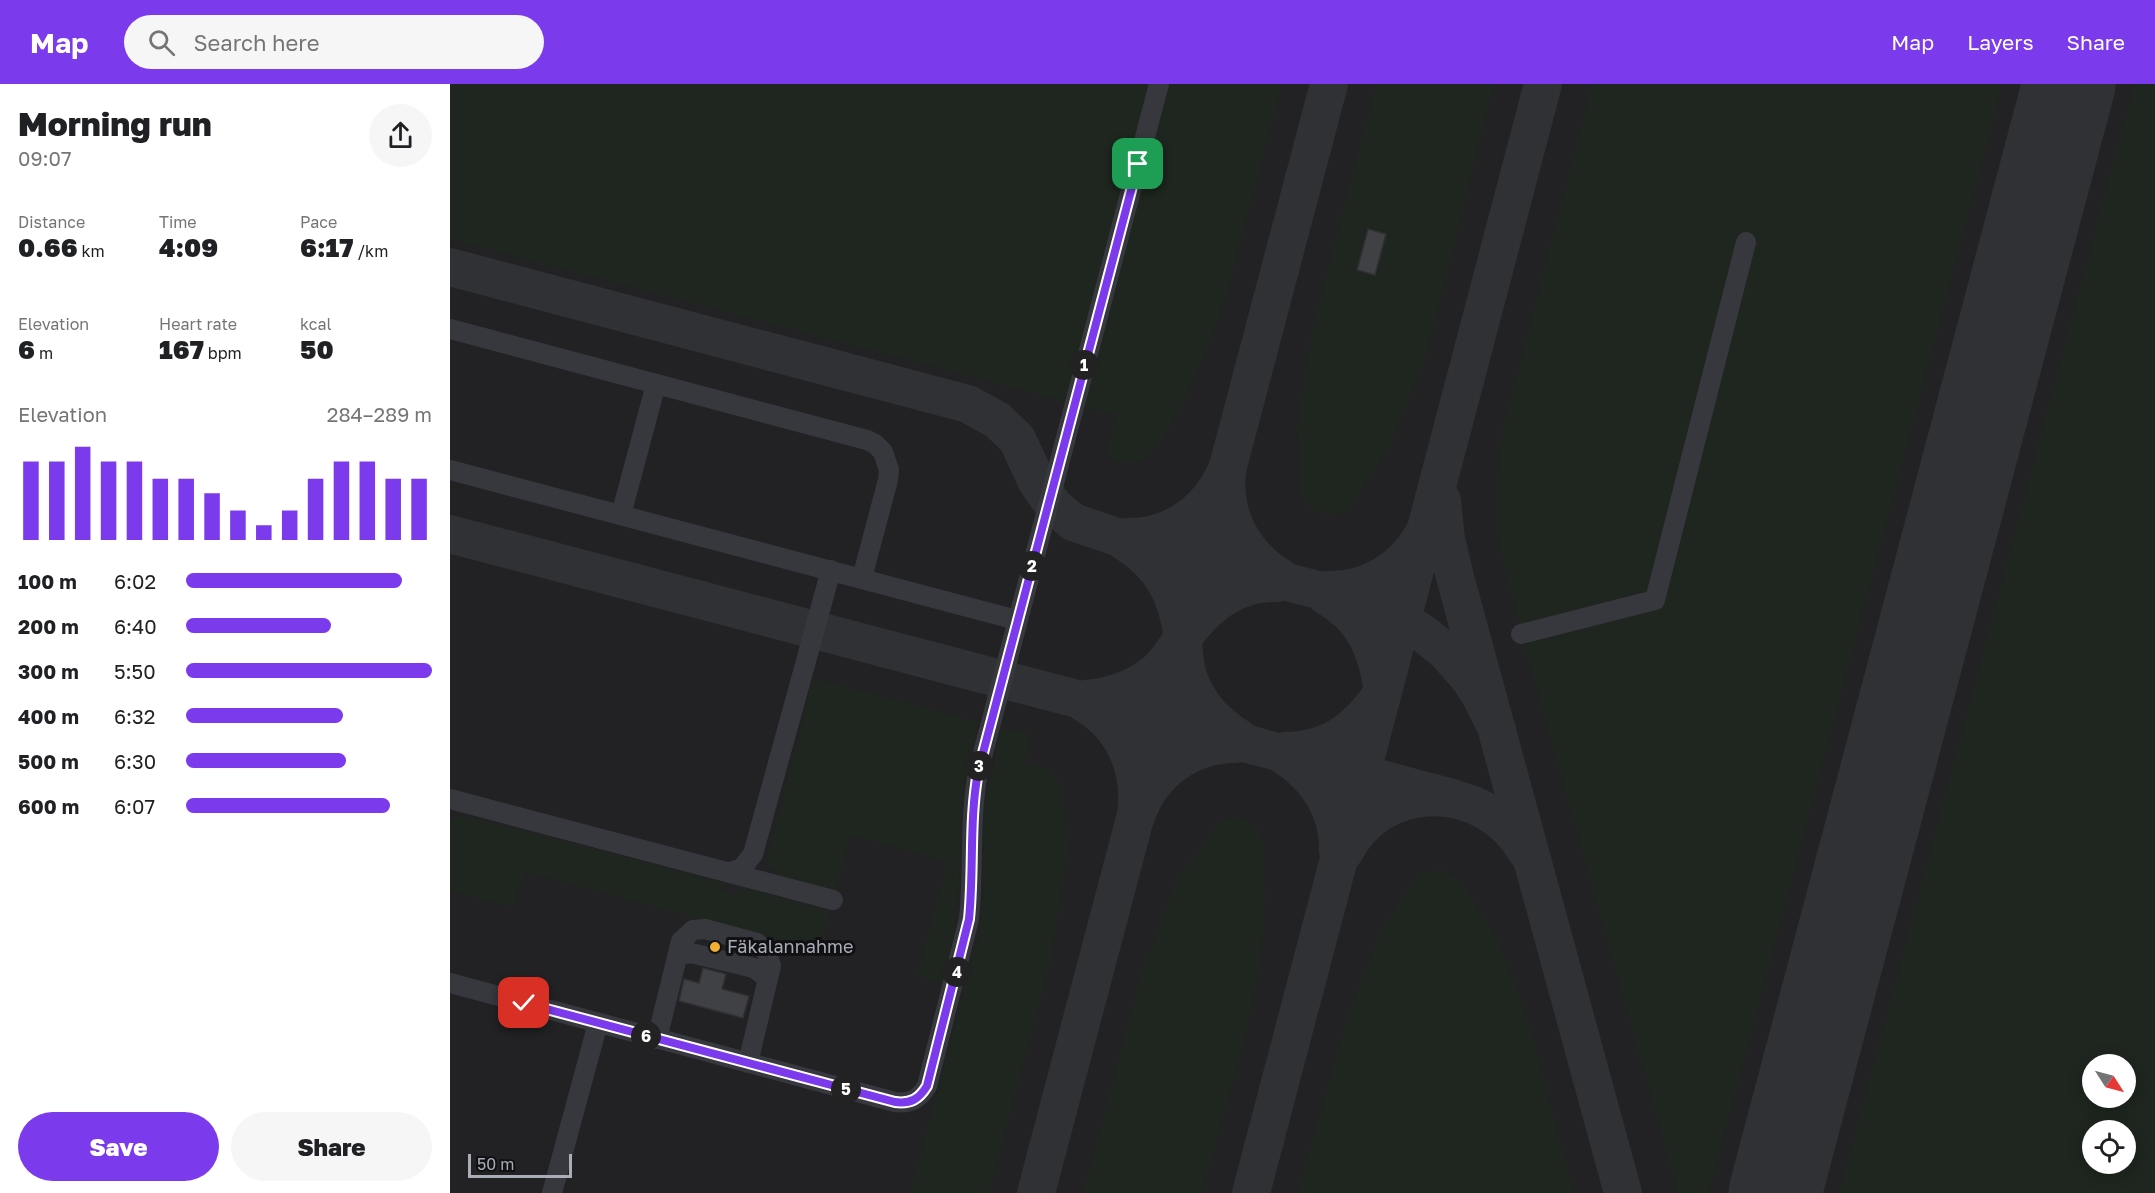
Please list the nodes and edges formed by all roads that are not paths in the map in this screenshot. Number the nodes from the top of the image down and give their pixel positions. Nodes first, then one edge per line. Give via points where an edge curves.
1 (1159, 84) edge
2 (1746, 243) dead end
3 (450, 329) edge
4 (656, 384) junction
5 (450, 470) edge
6 (621, 515) junction
7 (831, 570) junction
8 (862, 578) junction
9 (1017, 620) junction
10 (1521, 634) dead end
11 (450, 799) edge
12 (731, 872) junction
13 (833, 900) dead end
14 (678, 955) junction
15 (768, 979) junction
16 (450, 983) edge
17 (598, 1023) junction
18 (657, 1039) junction
19 (747, 1063) junction
20 (552, 1193) edge

1 - 9 lane
2 - 10 lane via 1655,600
3 - 4 lane
4 - 6 lane
4 - 8 lane via 876,444 886,460 888,480
5 - 6 lane
6 - 7 lane
7 - 8 lane
7 - 12 lane via 753,854 742,868
8 - 9 lane
9 - 19 lane via 974,796 969,919 927,1086 909,1102 895,1102
11 - 12 lane
12 - 13 lane
14 - 15 lane via 692,954 754,968
14 - 15 lane via 681,941 693,930 705,929 757,943 767,952 771,966
14 - 18 lane
15 - 19 lane
16 - 17 lane
17 - 18 lane
17 - 20 lane
18 - 19 lane

